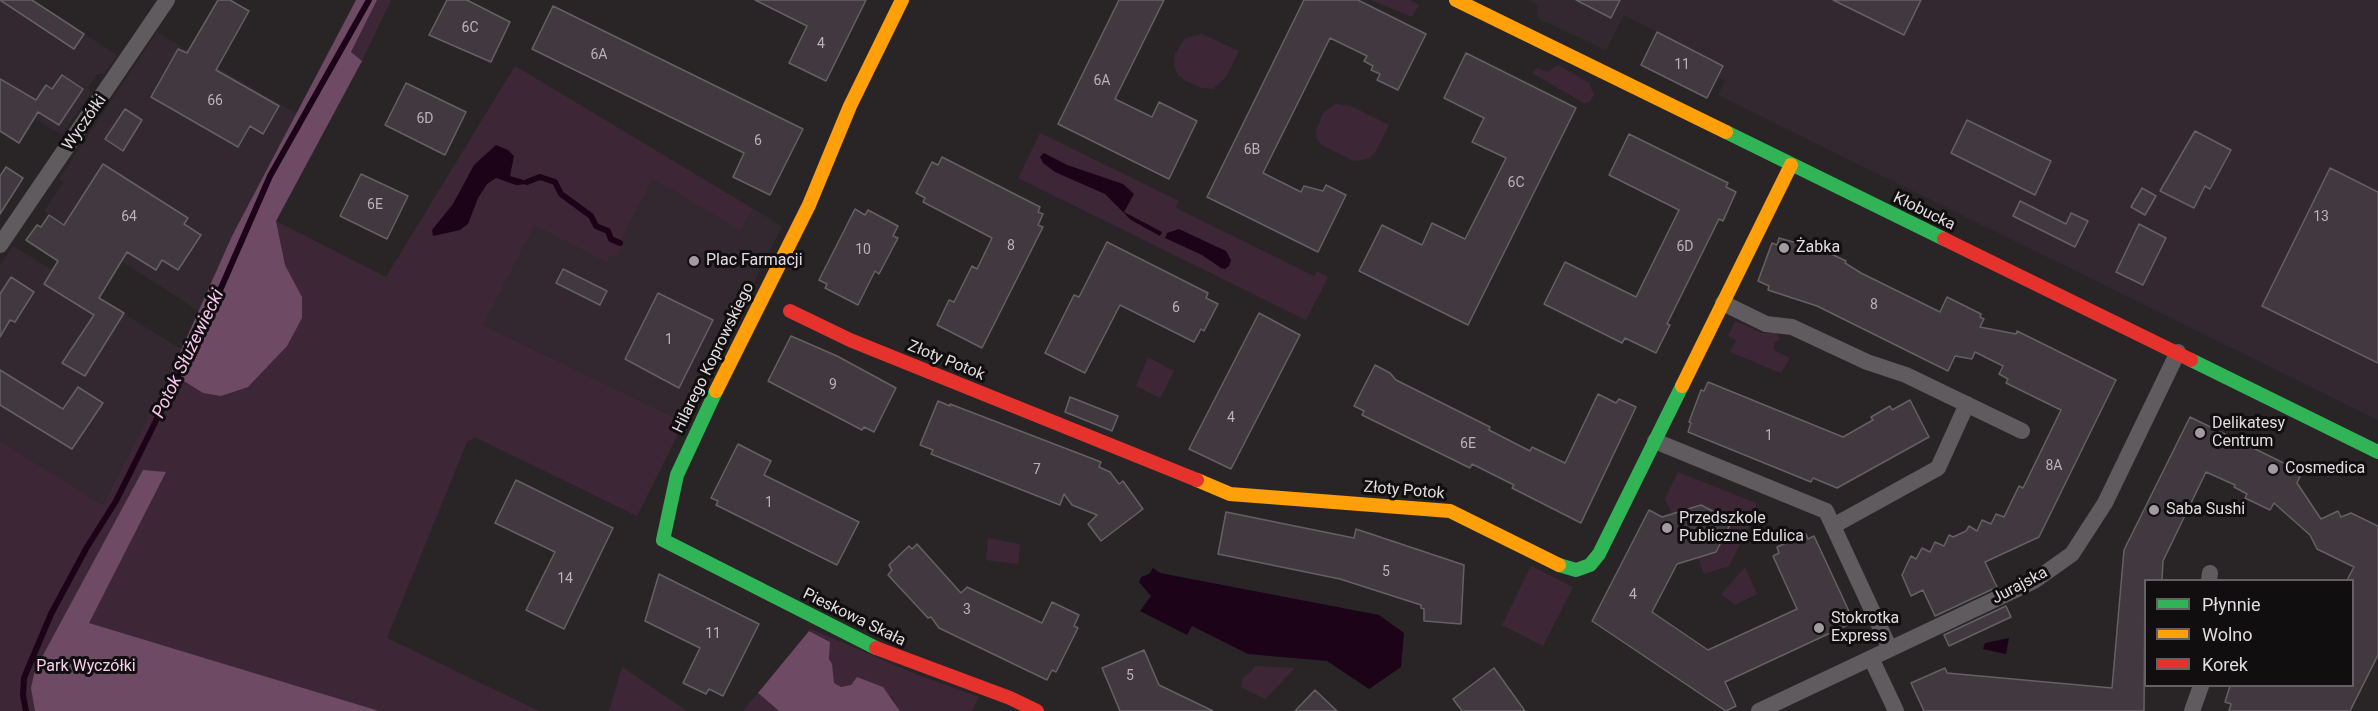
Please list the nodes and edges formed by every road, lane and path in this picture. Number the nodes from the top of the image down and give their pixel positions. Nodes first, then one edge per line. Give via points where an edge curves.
1 (167, 0) edge
2 (902, 0) edge
3 (1456, 0) edge
4 (1791, 165) junction
5 (0, 245) edge
6 (1723, 303) junction
7 (790, 311) dead end
8 (2178, 352) junction
9 (1967, 404) junction
10 (2022, 431) dead end
11 (1655, 441) junction
12 (2378, 452) edge
13 (1833, 526) junction
14 (663, 540) joint
15 (1890, 649) junction
16 (1870, 658) junction
17 (2201, 687) edge
18 (1037, 711) edge
19 (1759, 711) edge
20 (1896, 711) edge
21 (2192, 711) edge

1 - 5 street, Wyczółki
2 - 14 street, Hilarego Koprowskiego via 850,106 809,206 692,439 677,475
3 - 4 street, Kłobucka
4 - 6 street, Złoty Potok
4 - 8 street, Kłobucka
6 - 9 street via 1766,324 1792,327
6 - 11 street, Złoty Potok
7 - 11 street, Złoty Potok via 861,345 1230,494 1450,512 1569,570 1583,569 1595,560
8 - 12 street, Kłobucka
8 - 15 street, Jurajska via 2105,503 2072,554 2034,581
9 - 10 street
9 - 13 street via 1938,468
11 - 13 street via 1826,511
13 - 15 street
14 - 18 street, Pieskowa Skała via 879,649
15 - 16 street, Jurajska
16 - 19 street, Jurajska
16 - 20 street
17 - 21 street

